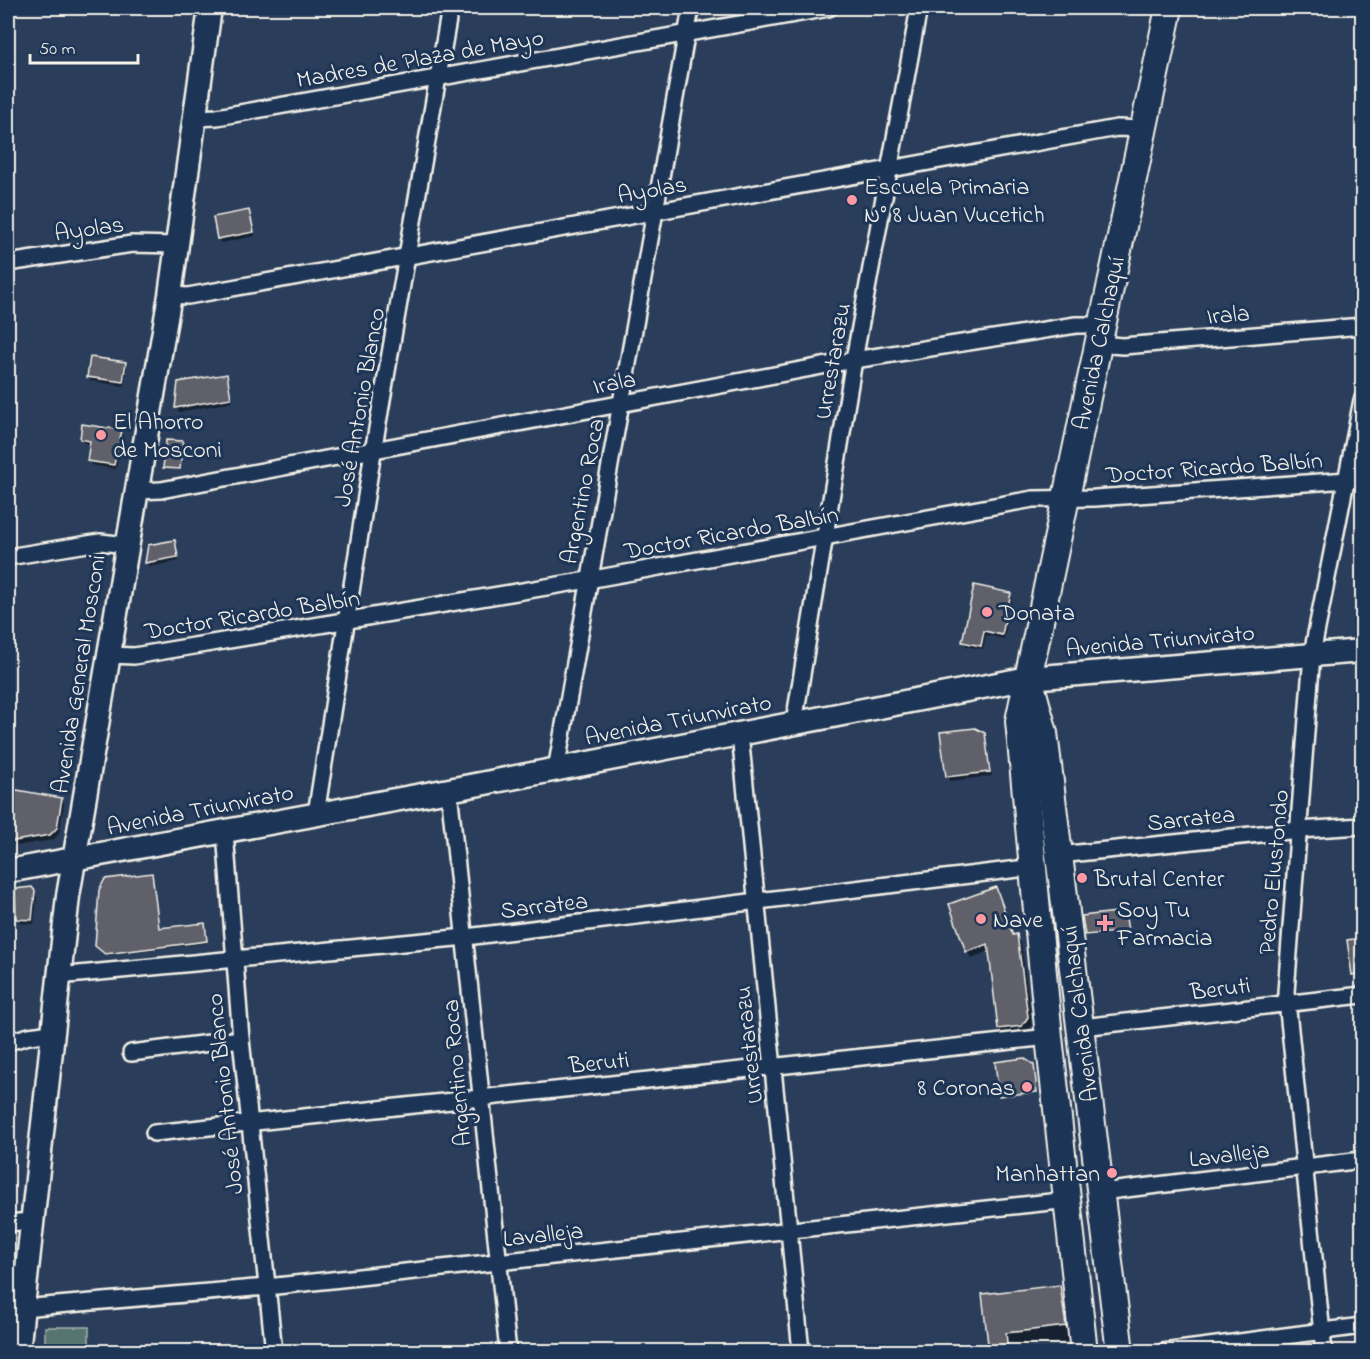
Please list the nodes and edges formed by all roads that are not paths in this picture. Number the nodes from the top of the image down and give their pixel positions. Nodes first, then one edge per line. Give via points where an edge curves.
1 (210, 8) edge
2 (450, 8) edge
3 (691, 8) edge
4 (829, 8) edge
5 (919, 8) edge
6 (1169, 8) edge
7 (686, 33) junction
8 (439, 78) junction
9 (195, 118) junction
10 (1143, 129) junction
11 (889, 171) junction
12 (655, 211) junction
13 (177, 244) junction
14 (408, 256) junction
15 (8, 263) edge
16 (170, 295) junction
17 (1362, 326) edge
18 (1100, 334) junction
19 (854, 360) junction
20 (1362, 400) edge
21 (622, 403) junction
22 (373, 452) junction
23 (1355, 479) edge
24 (136, 491) junction
25 (1066, 496) junction
26 (825, 538) junction
27 (127, 546) junction
28 (8, 557) edge
29 (588, 580) junction
30 (346, 621) junction
31 (1362, 651) edge
32 (1312, 654) junction
33 (110, 656) junction
34 (1029, 678) junction
35 (794, 723) junction
36 (740, 734) junction
37 (556, 770) junction
38 (449, 790) junction
39 (316, 814) junction
40 (1362, 826) edge
41 (1299, 830) junction
42 (225, 832) junction
43 (1059, 855) junction
44 (75, 860) junction
45 (1034, 867) junction
46 (8, 872) edge
47 (756, 903) junction
48 (466, 937) junction
49 (234, 961) junction
50 (58, 976) junction
51 (1362, 995) edge
52 (1286, 1004) junction
53 (1082, 1027) junction
54 (52, 1033) junction
55 (1049, 1037) junction
56 (241, 1039) junction
57 (8, 1042) edge
58 (131, 1053) dead end
59 (772, 1067) junction
60 (480, 1097) junction
61 (249, 1121) junction
62 (154, 1133) dead end
63 (1362, 1160) edge
64 (1303, 1168) junction
65 (1101, 1192) junction
66 (1069, 1200) junction
67 (31, 1221) junction
68 (8, 1223) edge
69 (789, 1232) junction
70 (499, 1261) junction
71 (267, 1287) junction
72 (22, 1308) junction
73 (1362, 1326) edge
74 (1322, 1330) junction
75 (18, 1352) edge
76 (274, 1352) edge
77 (508, 1352) edge
78 (801, 1352) edge
79 (1084, 1352) edge
80 (1120, 1352) edge
81 (1164, 1352) edge
82 (1324, 1352) edge

1 - 9 street, Avenida General Mosconi
2 - 8 street, José Antonio Blanco
3 - 7 street, Argentino Roca
4 - 7 street, Madres de Plaza de Mayo
5 - 11 street, Urrestarazu
6 - 10 main road, Avenida Calchaquí
7 - 8 street, Madres de Plaza de Mayo
7 - 12 street, Argentino Roca
8 - 9 street, Madres de Plaza de Mayo
8 - 14 street, José Antonio Blanco
9 - 13 street, Avenida General Mosconi
10 - 11 street, Ayolas via 1117,128
10 - 18 main road, Avenida Calchaquí
11 - 12 street, Ayolas
11 - 19 street, Urrestarazu
12 - 14 street, Ayolas
12 - 21 street, Argentino Roca
13 - 15 street, Ayolas via 132,244
13 - 16 street, Avenida General Mosconi
14 - 16 street, Ayolas via 188,296
14 - 22 street, José Antonio Blanco
16 - 24 street, Avenida General Mosconi
17 - 18 street, Irala via 1123,346
18 - 19 street, Irala via 1076,325
18 - 25 main road, Avenida Calchaquí
19 - 21 street, Irala
19 - 26 street, Urrestarazu
20 - 23 street, Pedro Elustondo
21 - 22 street, Irala
21 - 29 street, Argentino Roca
22 - 24 street, Irala
22 - 30 street, José Antonio Blanco
23 - 25 street, Doctor Ricardo Balbín via 1095,498
23 - 32 street, Pedro Elustondo
24 - 27 street, Avenida General Mosconi
25 - 26 street, Doctor Ricardo Balbín
25 - 34 main road, Avenida Calchaquí
26 - 29 street, Doctor Ricardo Balbín
26 - 35 street, Urrestarazu
27 - 28 street via 100,542
27 - 33 street, Avenida General Mosconi
29 - 30 street, Doctor Ricardo Balbín
29 - 37 street, Argentino Roca
30 - 33 street, Doctor Ricardo Balbín via 134,656
30 - 39 street, José Antonio Blanco
31 - 32 street, Avenida Triunvirato
32 - 34 street, Avenida Triunvirato
32 - 41 street, Pedro Elustondo
33 - 44 street, Avenida General Mosconi
34 - 35 street, Avenida Triunvirato
34 - 43 main road, Avenida Calchaquí via 1044,733
34 - 45 main road, Avenida Calchaquí via 1019,721
35 - 36 street, Avenida Triunvirato
36 - 37 street, Avenida Triunvirato
36 - 47 street, Urrestarazu
37 - 38 street, Avenida Triunvirato
38 - 39 street, Avenida Triunvirato
38 - 48 street, Argentino Roca
39 - 42 street, Avenida Triunvirato
40 - 41 street, Sarratea
41 - 43 street, Sarratea
41 - 52 street, Pedro Elustondo
42 - 44 street, Avenida Triunvirato
42 - 49 street, José Antonio Blanco
43 - 53 main road, Avenida Calchaquí
44 - 46 street, Avenida Triunvirato
44 - 50 street, Avenida General Mosconi
45 - 47 street, Sarratea
45 - 55 main road, Avenida Calchaquí
47 - 48 street, Sarratea
47 - 59 street, Urrestarazu
48 - 49 street, Sarratea
48 - 60 street, Argentino Roca
49 - 50 street, Sarratea
49 - 56 street, José Antonio Blanco
50 - 54 street, Avenida General Mosconi
51 - 52 street, Beruti
52 - 53 street, Beruti
52 - 64 street, Pedro Elustondo
53 - 65 main road, Avenida Calchaquí
54 - 57 street
54 - 67 street, Avenida General Mosconi
55 - 59 street, Beruti
55 - 66 main road, Avenida Calchaquí
56 - 58 street
56 - 61 street, José Antonio Blanco
59 - 60 street, Beruti
59 - 69 street, Urrestarazu
60 - 61 street, Beruti
60 - 70 street, Argentino Roca
61 - 62 street, Beruti
61 - 71 street, José Antonio Blanco
63 - 64 street, Lavalleja
64 - 65 street, Lavalleja
64 - 74 street, Pedro Elustondo
65 - 80 main road, Avenida Calchaquí
66 - 69 street, Lavalleja
66 - 79 main road, Avenida Calchaquí
67 - 68 street
67 - 72 street, Avenida General Mosconi
69 - 70 street, Lavalleja
69 - 78 street, Urrestarazu
70 - 71 street, Lavalleja
70 - 77 street, Argentino Roca
71 - 72 street, Lavalleja
71 - 76 street, José Antonio Blanco
72 - 75 street, Avenida General Mosconi
73 - 74 street
74 - 81 street
74 - 82 street, Pedro Elustondo

